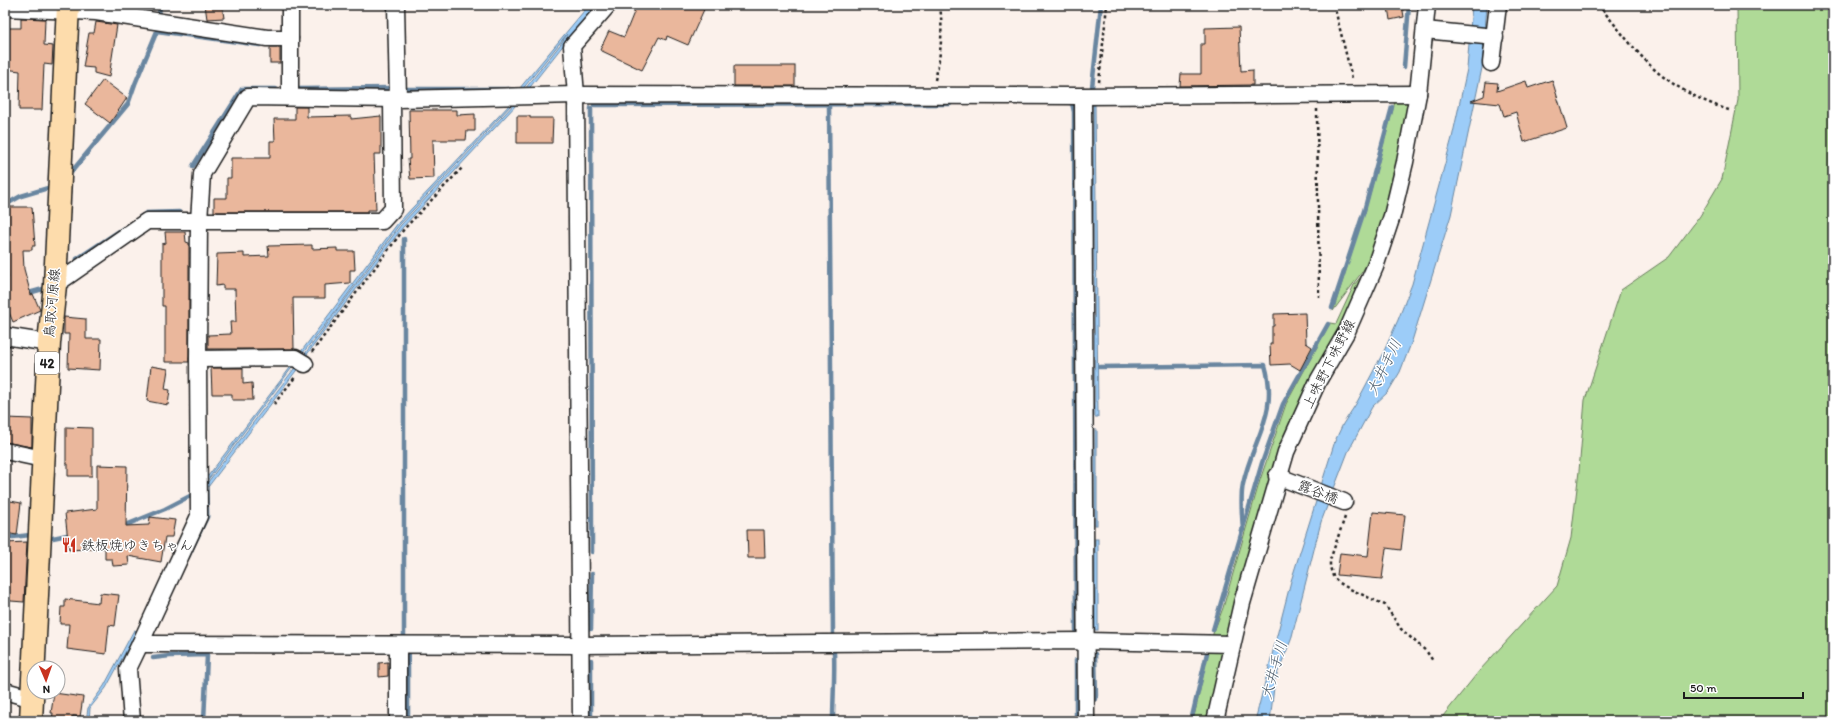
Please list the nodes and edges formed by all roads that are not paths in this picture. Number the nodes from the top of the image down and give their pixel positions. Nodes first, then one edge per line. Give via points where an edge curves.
1 (290, 5) edge
2 (396, 5) edge
3 (608, 5) edge
4 (1427, 5) edge
5 (1498, 5) edge
6 (5, 8) edge
7 (67, 8) edge
8 (1430, 31) junction
9 (1492, 37) junction
10 (290, 38) junction
11 (1491, 63) dead end
12 (1418, 94) junction
13 (576, 95) junction
14 (1083, 96) junction
15 (290, 97) junction
16 (395, 99) junction
17 (199, 221) junction
18 (55, 285) junction
19 (5, 336) edge
20 (48, 343) junction
21 (198, 359) junction
22 (305, 364) road end
23 (5, 452) edge
24 (43, 459) junction
25 (1284, 479) junction
26 (1344, 502) road end
27 (1086, 641) junction
28 (140, 644) junction
29 (1232, 644) junction
30 (398, 645) junction
31 (581, 645) junction
32 (34, 660) edge
33 (5, 691) edge
34 (26, 697) edge
35 (32, 700) edge
36 (31, 721) edge
37 (132, 721) edge
38 (398, 721) edge
39 (581, 721) edge
40 (1086, 721) edge
41 (1215, 721) edge

1 - 10 street
2 - 16 street
3 - 13 street via 572,46
4 - 8 street, 上味野下味野線
5 - 9 street
6 - 7 street
7 - 10 street via 267,38
7 - 18 main road, 鳥取河原線 / 42
8 - 9 street
8 - 12 street, 上味野下味野線
9 - 11 street
10 - 15 street
12 - 14 street
12 - 25 street, 上味野下味野線 via 1392,216 1375,266 1348,332 1318,381 1286,452
13 - 14 street
13 - 16 street
13 - 31 street
14 - 27 street
15 - 16 street
15 - 17 street via 248,97 202,174
16 - 17 street via 394,209 382,221
17 - 18 street via 147,221
17 - 21 street
18 - 20 main road, 鳥取河原線 / 42
19 - 20 street
20 - 24 main road, 鳥取河原線 / 42
21 - 22 street via 296,358
21 - 28 street via 199,516
23 - 24 street
24 - 32 main road, 鳥取河原線 / 42
25 - 26 street, 露谷橋
25 - 29 street, 上味野下味野線 via 1242,603
27 - 29 street
27 - 31 street
27 - 40 street
28 - 30 street
28 - 37 street via 128,669
29 - 41 street, 上味野下味野線
30 - 31 street
30 - 38 street
31 - 39 street
33 - 34 street
35 - 36 main road, 鳥取河原線 / 42

